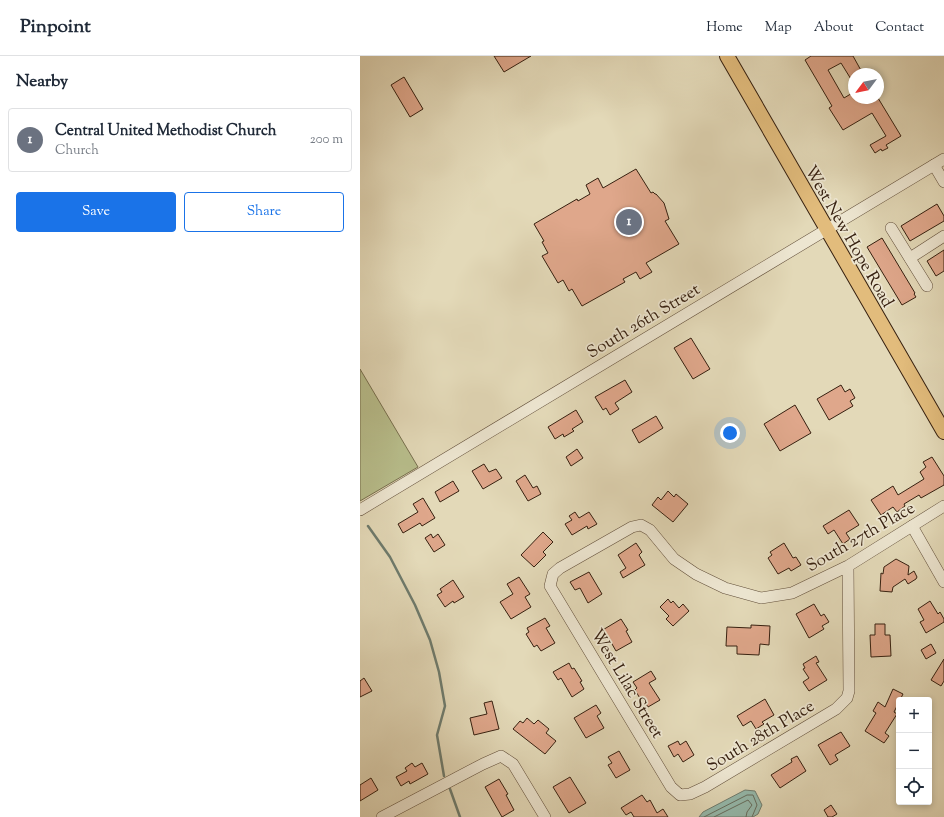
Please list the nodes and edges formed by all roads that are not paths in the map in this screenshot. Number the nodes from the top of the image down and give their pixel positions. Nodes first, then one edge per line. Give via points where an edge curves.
1 (727, 56) edge
2 (939, 162) edge
3 (944, 182) edge
4 (891, 228) dead end
5 (826, 230) junction
6 (944, 236) edge
7 (910, 258) junction
8 (927, 286) dead end
9 (944, 432) edge
10 (944, 506) edge
11 (360, 510) edge
12 (912, 526) junction
13 (848, 566) junction
14 (944, 582) edge
15 (550, 586) joint
16 (680, 795) joint
17 (382, 817) edge
18 (545, 817) edge

1 - 5 main road, West New Hope Road
2 - 3 street
2 - 5 street, South 26th Street
4 - 7 street
5 - 9 main road, West New Hope Road
5 - 11 street, South 26th Street
6 - 7 street
7 - 8 street
10 - 12 street, South 27th Place
12 - 13 street, South 27th Place
12 - 14 street
13 - 15 street, South 27th Place via 792,593 760,598 725,588 696,574 674,559 650,530 641,525 632,527 560,568 553,574
13 - 16 street, South 28th Place via 847,698 836,709 705,787 690,794
15 - 16 street, West Lilac Street via 671,787
17 - 18 street via 501,756 513,764

